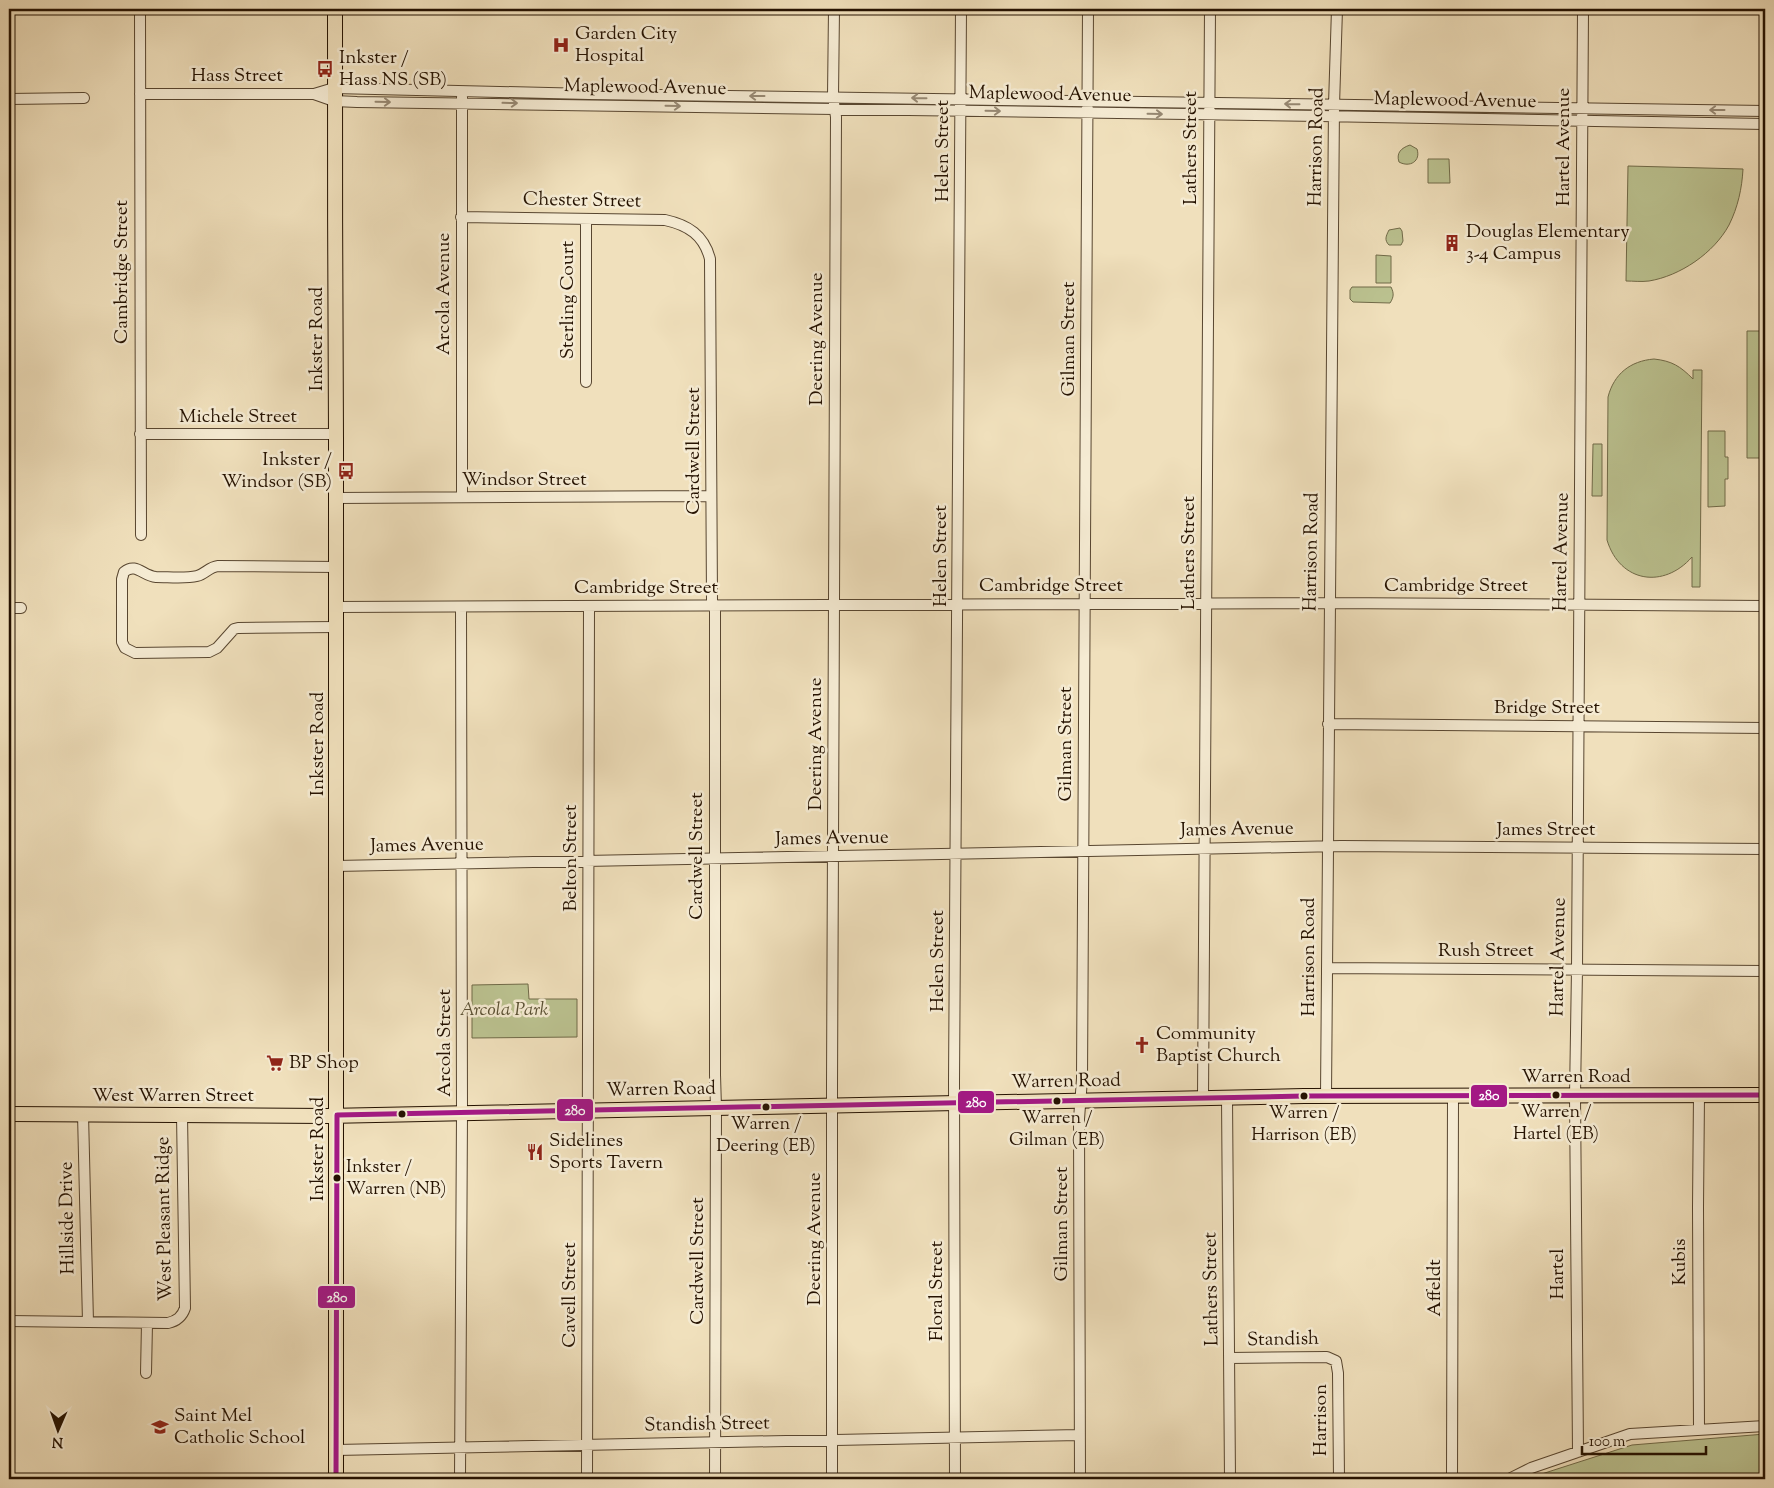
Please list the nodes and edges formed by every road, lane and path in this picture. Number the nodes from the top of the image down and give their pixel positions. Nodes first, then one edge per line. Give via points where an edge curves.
1 (140, 9) edge
2 (335, 9) edge
3 (834, 9) edge
4 (961, 9) edge
5 (1088, 9) edge
6 (1210, 9) edge
7 (1336, 9) edge
8 (1583, 9) edge
9 (461, 91) junction
10 (140, 94) junction
11 (334, 94) junction
12 (589, 94) junction
13 (716, 96) junction
14 (834, 96) junction
15 (84, 98) dead end
16 (961, 98) junction
17 (9, 99) edge
18 (1088, 101) junction
19 (462, 103) junction
20 (1209, 103) junction
21 (589, 105) junction
22 (1334, 105) junction
23 (716, 107) junction
24 (1582, 108) junction
25 (836, 109) junction
26 (1662, 110) junction
27 (1739, 110) junction
28 (961, 111) junction
29 (1765, 111) edge
30 (1088, 113) junction
31 (1209, 115) junction
32 (1334, 116) junction
33 (1582, 121) junction
34 (1662, 122) junction
35 (1739, 124) junction
36 (1765, 124) edge
37 (461, 217) junction
38 (586, 219) junction
39 (699, 236) joint
40 (586, 382) dead end
41 (140, 434) junction
42 (336, 434) junction
43 (711, 496) junction
44 (336, 498) junction
45 (462, 498) junction
46 (140, 534) dead end
47 (336, 567) junction
48 (1206, 603) junction
49 (1329, 603) junction
50 (958, 604) junction
51 (1084, 604) junction
52 (1578, 604) junction
53 (833, 605) junction
54 (589, 606) junction
55 (713, 606) junction
56 (1765, 606) edge
57 (336, 607) junction
58 (461, 607) junction
59 (9, 608) edge
60 (21, 608) dead end
61 (336, 627) junction
62 (1328, 724) junction
63 (1579, 726) junction
64 (1765, 728) edge
65 (1328, 846) junction
66 (1578, 847) junction
67 (1204, 848) junction
68 (1765, 849) edge
69 (1082, 851) junction
70 (956, 854) junction
71 (833, 856) junction
72 (714, 859) junction
73 (589, 860) junction
74 (462, 863) junction
75 (336, 866) junction
76 (1326, 968) junction
77 (1577, 970) junction
78 (1765, 971) edge
79 (1699, 1095) junction
80 (1765, 1095) edge
81 (1326, 1096) junction
82 (1452, 1096) junction
83 (1575, 1096) junction
84 (1203, 1098) junction
85 (1228, 1098) junction
86 (1081, 1101) junction
87 (954, 1103) junction
88 (832, 1106) junction
89 (716, 1108) junction
90 (588, 1110) junction
91 (462, 1112) junction
92 (9, 1114) edge
93 (83, 1114) junction
94 (182, 1115) junction
95 (337, 1115) junction
96 (9, 1321) edge
97 (88, 1322) junction
98 (147, 1323) junction
99 (1230, 1358) junction
100 (1336, 1361) joint
101 (146, 1373) dead end
102 (1765, 1426) edge
103 (1699, 1430) junction
104 (1080, 1435) junction
105 (955, 1437) junction
106 (832, 1440) junction
107 (715, 1442) junction
108 (587, 1445) junction
109 (460, 1448) junction
110 (336, 1450) junction
111 (1578, 1452) junction
112 (336, 1479) edge
113 (460, 1479) edge
114 (587, 1479) edge
115 (715, 1479) edge
116 (832, 1479) edge
117 (955, 1479) edge
118 (1080, 1479) edge
119 (1230, 1479) edge
120 (1339, 1479) edge
121 (1452, 1479) edge
122 (1510, 1479) edge

1 - 10 street, Cambridge Street
2 - 11 main road, Inkster Road
3 - 14 street, Deering Avenue
4 - 16 street, Helen Street
5 - 18 street, Gilman Street
6 - 20 street, Lathers Street
7 - 22 street, Harrison Road
8 - 24 street, Hartel Avenue
9 - 11 street, Maplewood Avenue
9 - 12 street, Maplewood Avenue
9 - 19 street, Arcola Avenue
10 - 11 street, Hass Street
10 - 41 street, Cambridge Street
11 -> 19 street, Maplewood Avenue
11 - 42 main road, Inkster Road
12 - 13 street, Maplewood Avenue
12 - 21 street
14 -> 13 street, Maplewood Avenue
13 - 23 street
16 -> 14 street, Maplewood Avenue
14 - 25 street, Deering Avenue
15 - 17 street
16 - 18 street, Maplewood Avenue
16 - 28 street, Helen Street
18 - 20 street, Maplewood Avenue
18 - 30 street, Gilman Street
19 -> 21 street, Maplewood Avenue
19 - 37 street, Arcola Avenue
22 -> 20 street, Maplewood Avenue
20 - 31 street, Lathers Street
21 -> 23 street, Maplewood Avenue
22 - 24 street, Maplewood Avenue
22 - 32 street, Harrison Road
23 - 25 street, Maplewood Avenue
24 - 26 street, Maplewood Avenue
24 - 33 street, Hartel Avenue
25 - 28 street, Maplewood Avenue
25 - 53 street, Deering Avenue
27 -> 26 street, Maplewood Avenue
26 - 34 street
27 - 29 street, Maplewood Avenue
27 - 35 street
28 -> 30 street, Maplewood Avenue
28 - 50 street, Helen Street
30 -> 31 street, Maplewood Avenue
30 - 51 street, Gilman Street
31 - 32 street, Maplewood Avenue
31 - 48 street, Lathers Street
32 - 33 street, Maplewood Avenue
32 - 49 street, Harrison Road
33 - 34 street, Maplewood Avenue
33 - 52 street, Hartel Avenue
34 - 35 street, Maplewood Avenue
35 - 36 street, Maplewood Avenue
37 - 38 street, Chester Street
37 - 45 street, Arcola Avenue
38 - 39 street, Chester Street via 665,220 686,226
38 - 40 street, Sterling Court
39 - 43 street, Cardwell Street via 708,252 711,271
41 - 42 street, Michele Street
41 - 46 street, Cambridge Street
42 - 44 main road, Inkster Road
43 - 45 street, Windsor Street
43 - 55 street, Cardwell Street
44 - 45 street, Windsor Street
44 - 47 main road, Inkster Road
47 - 57 main road, Inkster Road
47 - 61 street via 218,566 194,577 152,576 138,568 130,568 122,579 122,642 125,648 135,653 209,652 238,628
48 - 49 street, Cambridge Street
48 - 51 street, Cambridge Street
48 - 67 street, Lathers Street
49 - 52 street, Cambridge Street
49 - 62 street, Harrison Road
50 - 51 street, Cambridge Street
50 - 53 street, Cambridge Street
50 - 70 street, Helen Street
51 - 69 street, Gilman Street
52 - 56 street, Cambridge Street
52 - 63 street, Hartel Avenue
53 - 55 street, Cambridge Street
53 - 71 street, Deering Avenue
54 - 55 street, Cambridge Street
54 - 58 street, Cambridge Street
54 - 73 street, Belton Street
55 - 72 street, Cardwell Street
57 - 58 street, Cambridge Street
57 - 61 main road, Inkster Road
58 - 74 street, Arcola Street
59 - 60 street
61 - 75 main road, Inkster Road
62 - 63 street, Bridge Street
62 - 65 street, Harrison Road
63 - 64 street, Bridge Street
63 - 66 street, Hartel Avenue
65 - 66 street, James Street
65 - 67 street, James Avenue
65 - 76 street, Harrison Road
66 - 68 street, James Street
66 - 77 street, Hartel Avenue
67 - 69 street, James Avenue
67 - 84 street, Lathers Street
69 - 70 street, James Avenue
69 - 86 street, Gilman Street
70 - 71 street, James Avenue
70 - 87 street, Helen Street
71 - 72 street, James Avenue
71 - 88 street, Deering Avenue
72 - 73 street, James Avenue
72 - 89 street, Cardwell Street
73 - 74 street, James Avenue
73 - 90 street, Belton Street
74 - 75 street, James Avenue
74 - 91 street, Arcola Street
75 - 95 main road, Inkster Road
76 - 77 street, Rush Street
76 - 81 street, Harrison Road
77 - 78 street, Rush Street
77 - 83 street, Hartel Avenue
79 - 80 main road, Warren Road
79 - 83 main road, Warren Road
79 - 103 street, Kubis
81 - 82 main road, Warren Road
81 - 85 main road, Warren Road
82 - 83 main road, Warren Road
82 - 121 street, Affeldt
83 - 111 street, Hartel
84 - 85 main road, Warren Road
84 - 86 main road, Warren Road
85 - 99 street, Lathers Street
86 - 87 main road, Warren Road
86 - 104 street, Gilman Street
87 - 88 main road, Warren Road
87 - 105 street, Floral Street
88 - 89 main road, Warren Road
88 - 106 street, Deering Avenue
89 - 90 main road, Warren Road
89 - 107 street, Cardwell Street
90 - 91 main road, Warren Road
90 - 108 street, Cavell Street
91 - 95 main road, Warren Road
91 - 109 street, Arcola Street
92 - 93 main road, West Warren Street
93 - 94 main road, West Warren Street
93 - 97 street, Hillside Drive
94 - 95 main road, West Warren Street
94 - 98 street, West Pleasant Ridge via 185,1308 174,1322
95 - 110 main road, Inkster Road
96 - 97 street, West Pleasant Ridge
97 - 98 street, West Pleasant Ridge
98 - 101 street
99 - 100 street, Standish via 1327,1356
99 - 119 street, Lathers Street
100 - 120 street, Harrison
102 - 103 street
103 - 111 street via 1630,1434
104 - 105 street, Standish Street
104 - 118 street, Gilman Street
105 - 106 street, Standish Street
105 - 117 street, Floral Street
106 - 107 street, Standish Street
106 - 116 street, Deering Avenue
107 - 108 street, Standish Street
107 - 115 street, Cardwell Street
108 - 109 street, Standish Street
108 - 114 street, Cavell Street
109 - 110 street, Standish Street
109 - 113 street, Arcola Street
110 - 112 main road, Inkster Road
111 - 122 street

